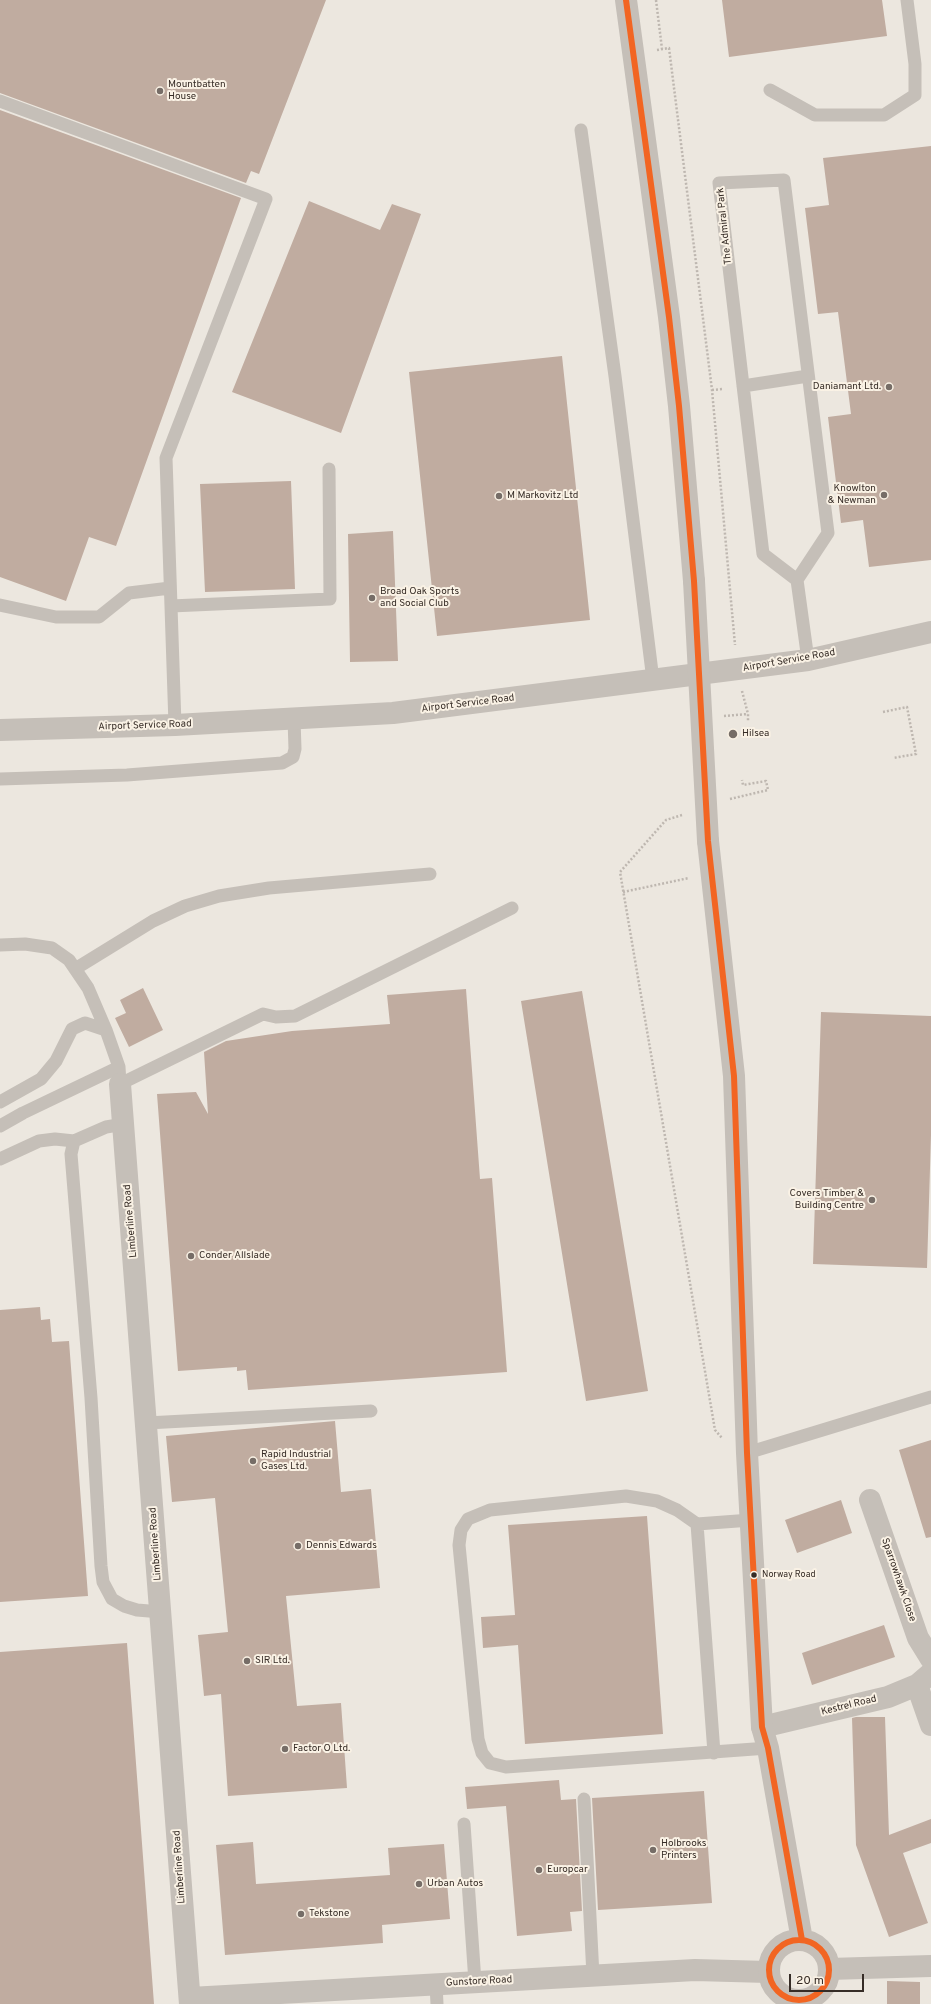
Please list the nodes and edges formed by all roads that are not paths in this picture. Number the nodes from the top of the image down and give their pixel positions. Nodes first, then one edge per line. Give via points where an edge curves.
1 (626, 0) edge
2 (907, 0) edge
3 (770, 90) dead end
4 (0, 101) edge
5 (581, 130) dead end
6 (808, 376) junction
7 (743, 386) junction
8 (329, 469) dead end
9 (797, 580) junction
10 (170, 588) junction
11 (0, 605) edge
12 (171, 606) junction
13 (931, 632) edge
14 (808, 660) junction
15 (653, 680) junction
16 (294, 719) junction
17 (175, 726) junction
18 (0, 730) edge
19 (0, 779) edge
20 (430, 874) dead end
21 (512, 908) dead end
22 (0, 945) edge
23 (75, 969) junction
24 (106, 1030) junction
25 (120, 1075) junction
26 (0, 1102) edge
27 (124, 1124) junction
28 (0, 1126) edge
29 (74, 1141) junction
30 (0, 1159) edge
31 (931, 1397) edge
32 (371, 1411) dead end
33 (147, 1423) junction
34 (747, 1458) junction
35 (870, 1500) dead end
36 (751, 1520) junction
37 (697, 1524) junction
38 (161, 1612) junction
39 (931, 1659) edge
40 (924, 1679) edge
41 (931, 1725) edge
42 (765, 1738) junction
43 (714, 1753) junction
44 (584, 1799) dead end
45 (464, 1824) dead end
46 (802, 1940) junction
47 (931, 1966) edge
48 (829, 1969) junction
49 (768, 1972) junction
50 (593, 1976) junction
51 (475, 1982) junction
52 (436, 1994) edge
53 (190, 2001) edge
54 (800, 2002) edge

1 - 34 street, bridge via 670,324 694,581 708,841 734,1076
2 - 3 lane via 915,64 915,95 884,115 815,115
4 - 10 lane via 266,199 166,458
5 - 15 lane
6 - 7 lane
6 - 7 lane, The Admiral Park via 784,180 719,183
6 - 9 lane, The Admiral Park via 828,533
7 - 9 lane, The Admiral Park via 763,554
8 - 12 lane via 330,599
9 - 14 lane
10 - 11 lane via 129,593 100,617 56,618
10 - 12 lane
12 - 17 lane
13 - 14 street, Airport Service Road
14 - 15 street, Airport Service Road
15 - 16 street, Airport Service Road via 393,713
16 - 17 street, Airport Service Road
16 - 19 lane via 293,757 282,763 127,775
17 - 18 street, Airport Service Road
20 - 23 lane via 269,888 219,896 185,906 153,921
21 - 25 lane via 295,1016 276,1017 263,1014
22 - 23 lane via 25,944 52,948 69,960
23 - 24 lane via 88,988
24 - 25 lane
24 - 26 lane via 85,1023 72,1029 56,1061 41,1079
25 - 27 street, Limberline Road
25 - 28 lane via 23,1113
27 - 29 lane via 106,1126
27 - 33 street, Limberline Road
29 - 30 lane via 39,1141
29 - 38 lane via 71,1154 72,1170 103,1582 112,1599 124,1606
31 - 34 lane
32 - 33 lane
33 - 38 street, Limberline Road
34 - 36 street
35 - 39 street, Sparrowhawk Close via 918,1638
36 - 37 lane
36 - 42 street
37 - 43 lane
37 - 43 lane via 677,1510 657,1501 626,1496 490,1510 468,1519 461,1530 459,1546 478,1739 482,1753 490,1763 506,1767
38 - 53 street, Limberline Road
40 - 41 street
40 - 42 street, Kestrel Road via 888,1697
42 - 43 lane
42 - 46 street
44 - 50 lane
45 - 51 lane
46 - 48 street via 819,1948
46 - 49 street via 779,1947 769,1963
47 - 48 street
48 - 54 street via 827,1980 817,1995
49 - 50 street, Gunstore Road via 695,1970
49 - 54 street via 771,1984 779,1994
50 - 51 street, Gunstore Road
51 - 52 street, Gunstore Road
52 - 53 street, Gunstore Road

